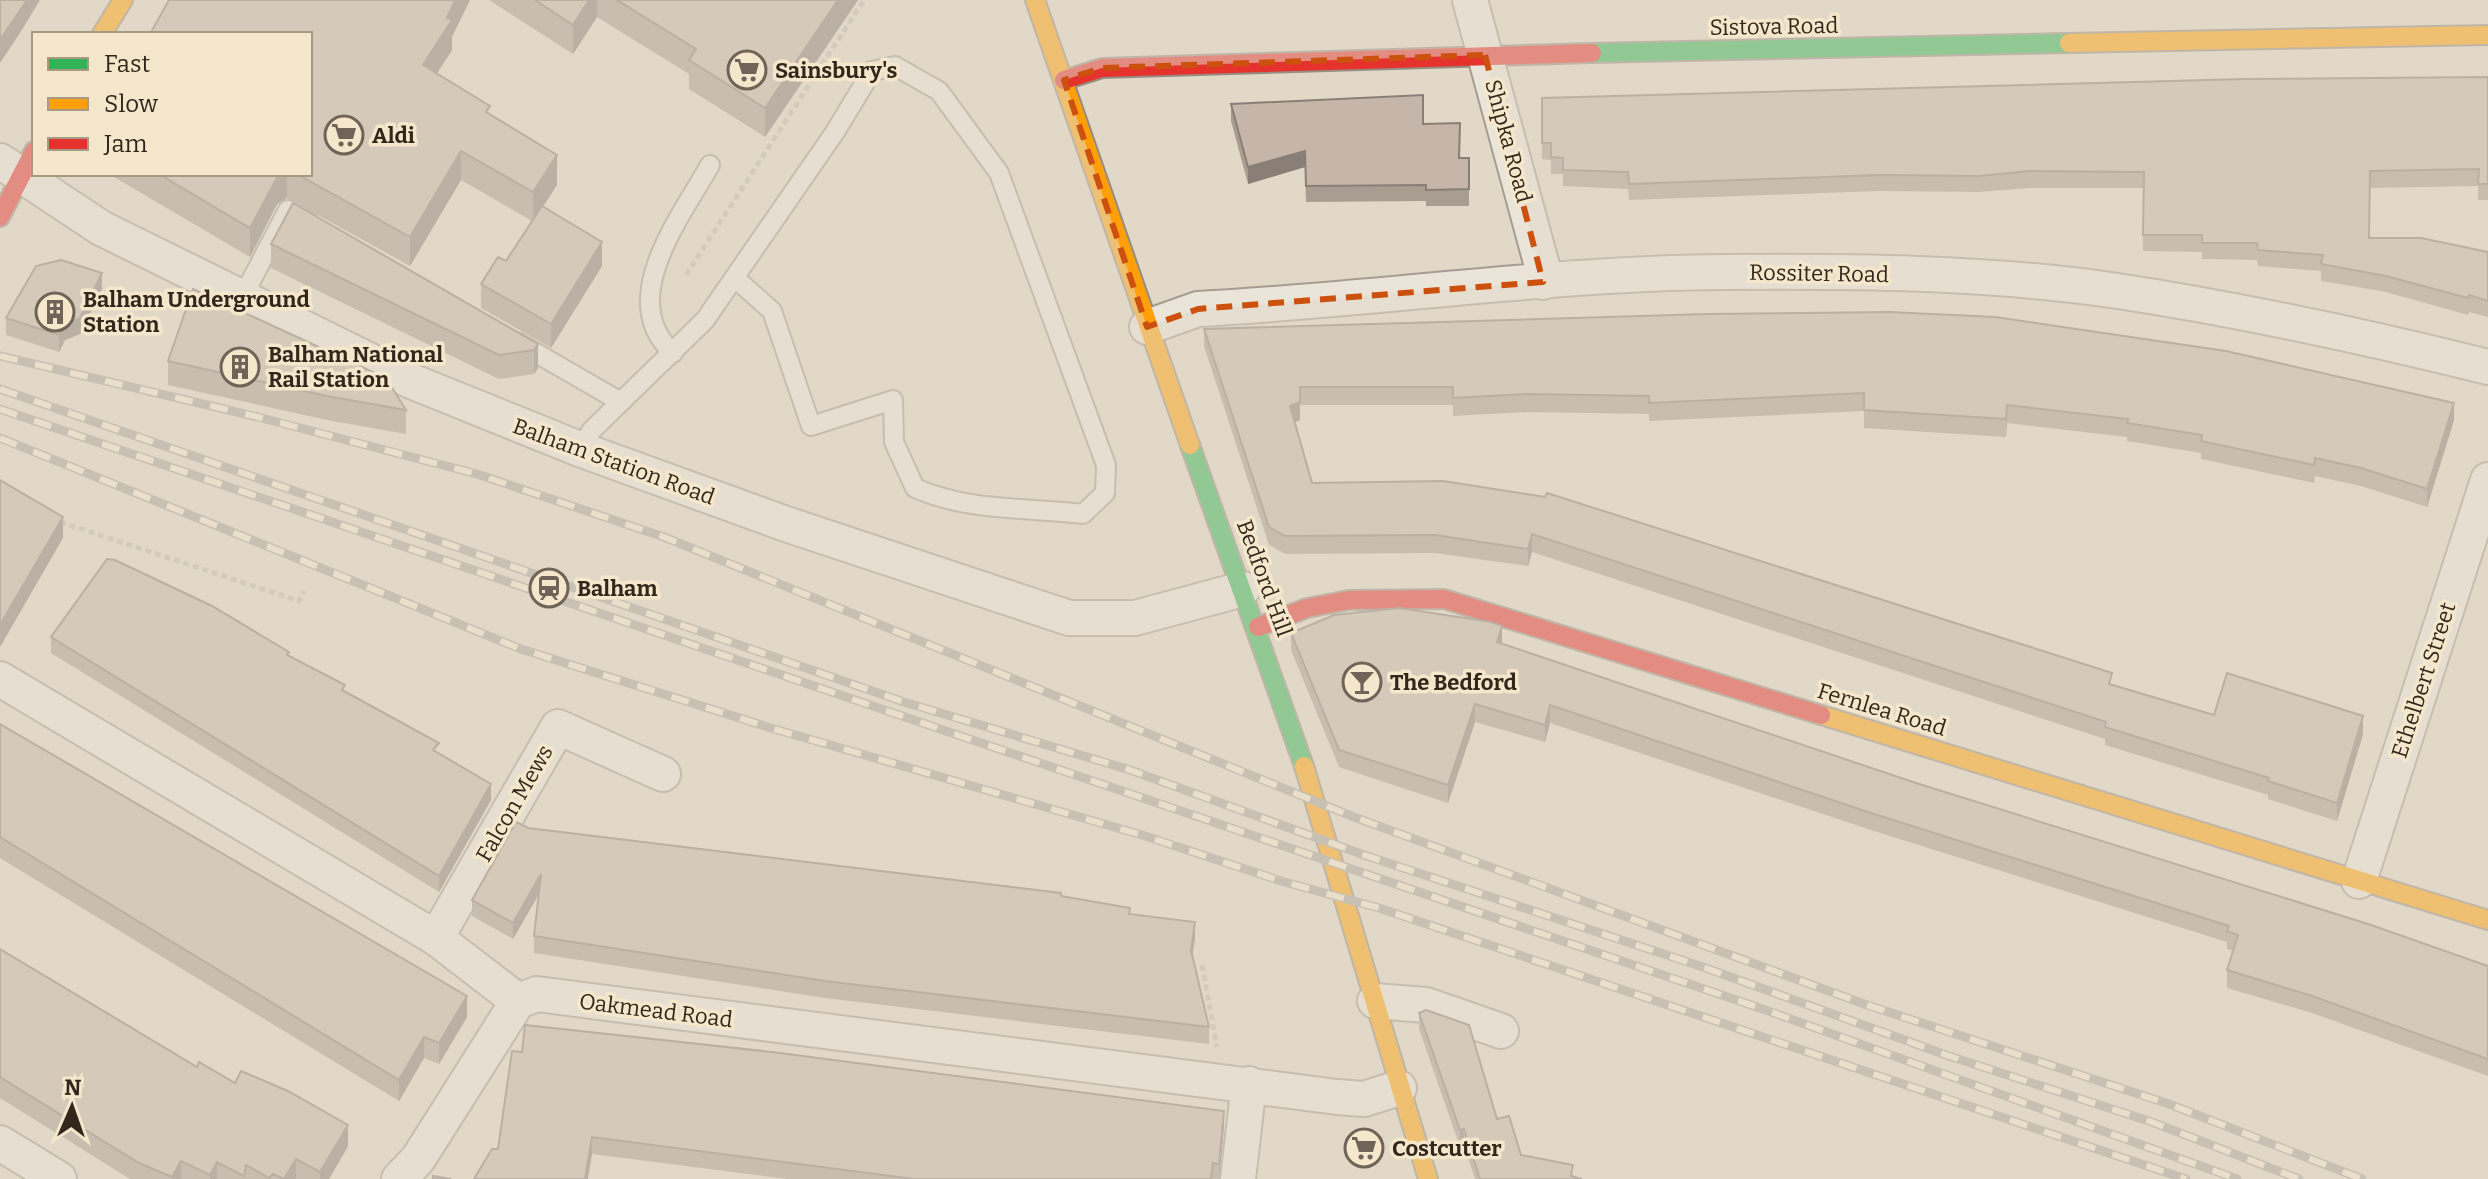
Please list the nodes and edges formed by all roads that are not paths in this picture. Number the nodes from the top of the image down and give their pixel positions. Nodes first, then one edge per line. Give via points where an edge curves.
1 (123, 0) edge
2 (1035, 0) edge
3 (1470, 0) edge
4 (103, 32) edge
5 (2488, 35) edge
6 (1485, 55) junction
7 (1064, 80) junction
8 (18, 163) edge
9 (710, 165) dead end
10 (35, 176) edge
11 (0, 217) edge
12 (330, 234) edge
13 (736, 279) junction
14 (1543, 282) junction
15 (242, 298) junction
16 (1147, 327) junction
17 (495, 329) edge
18 (673, 353) junction
19 (2488, 367) edge
20 (621, 402) junction
21 (582, 450) junction
22 (2488, 480) edge
23 (1243, 589) junction
24 (1258, 627) junction
25 (0, 679) edge
26 (663, 774) dead end
27 (2359, 881) junction
28 (2488, 920) edge
29 (436, 938) junction
30 (518, 1001) junction
31 (1375, 1001) junction
32 (1501, 1031) dead end
33 (1249, 1084) junction
34 (1399, 1088) junction
35 (0, 1143) edge
36 (59, 1179) edge
37 (399, 1179) edge
38 (1238, 1179) edge
39 (1428, 1179) edge

1 - 4 main road
2 - 7 main road, Bedford Hill
3 - 6 street, Shipka Road
5 - 6 main road, Sistova Road
6 - 7 main road, Sistova Road via 1102,68
6 - 14 street, Shipka Road
7 - 16 main road, Bedford Hill
8 - 11 main road
9 - 18 lane via 656,263 649,297 658,339
10 - 15 street, Balham Station Road via 101,228
12 - 15 lane via 288,210
13 - 13 lane via 872,71 895,66 939,91 999,173 1106,465 1105,493 1083,514 985,509 941,500 915,488 894,442 893,400 811,426 772,311
13 - 18 lane
14 - 16 street, Rossiter Road via 1198,309
14 - 19 street, Rossiter Road via 1724,272 1915,274 2028,282 2321,325
15 - 21 street, Balham Station Road via 411,381
16 - 23 main road, Bedford Hill
17 - 20 lane
18 - 20 lane
20 - 21 lane via 591,431
21 - 23 street, Balham Station Road via 1069,618 1135,618
22 - 27 street, Ethelbert Street
23 - 24 main road, Bedford Hill
24 - 27 main road, Fernlea Road via 1321,601 1444,599
24 - 31 main road, Bedford Hill via 1318,804
25 - 29 street
26 - 29 street, Falcon Mews via 558,727
27 - 28 main road, Fernlea Road
29 - 30 street
30 - 33 street, Oakmead Road via 537,994
30 - 37 street via 418,1159
31 - 32 street via 1426,1005
31 - 34 main road, Bedford Hill
33 - 34 street, Oakmead Road via 1364,1099
33 - 38 street
34 - 39 main road, Bedford Hill
35 - 36 street

